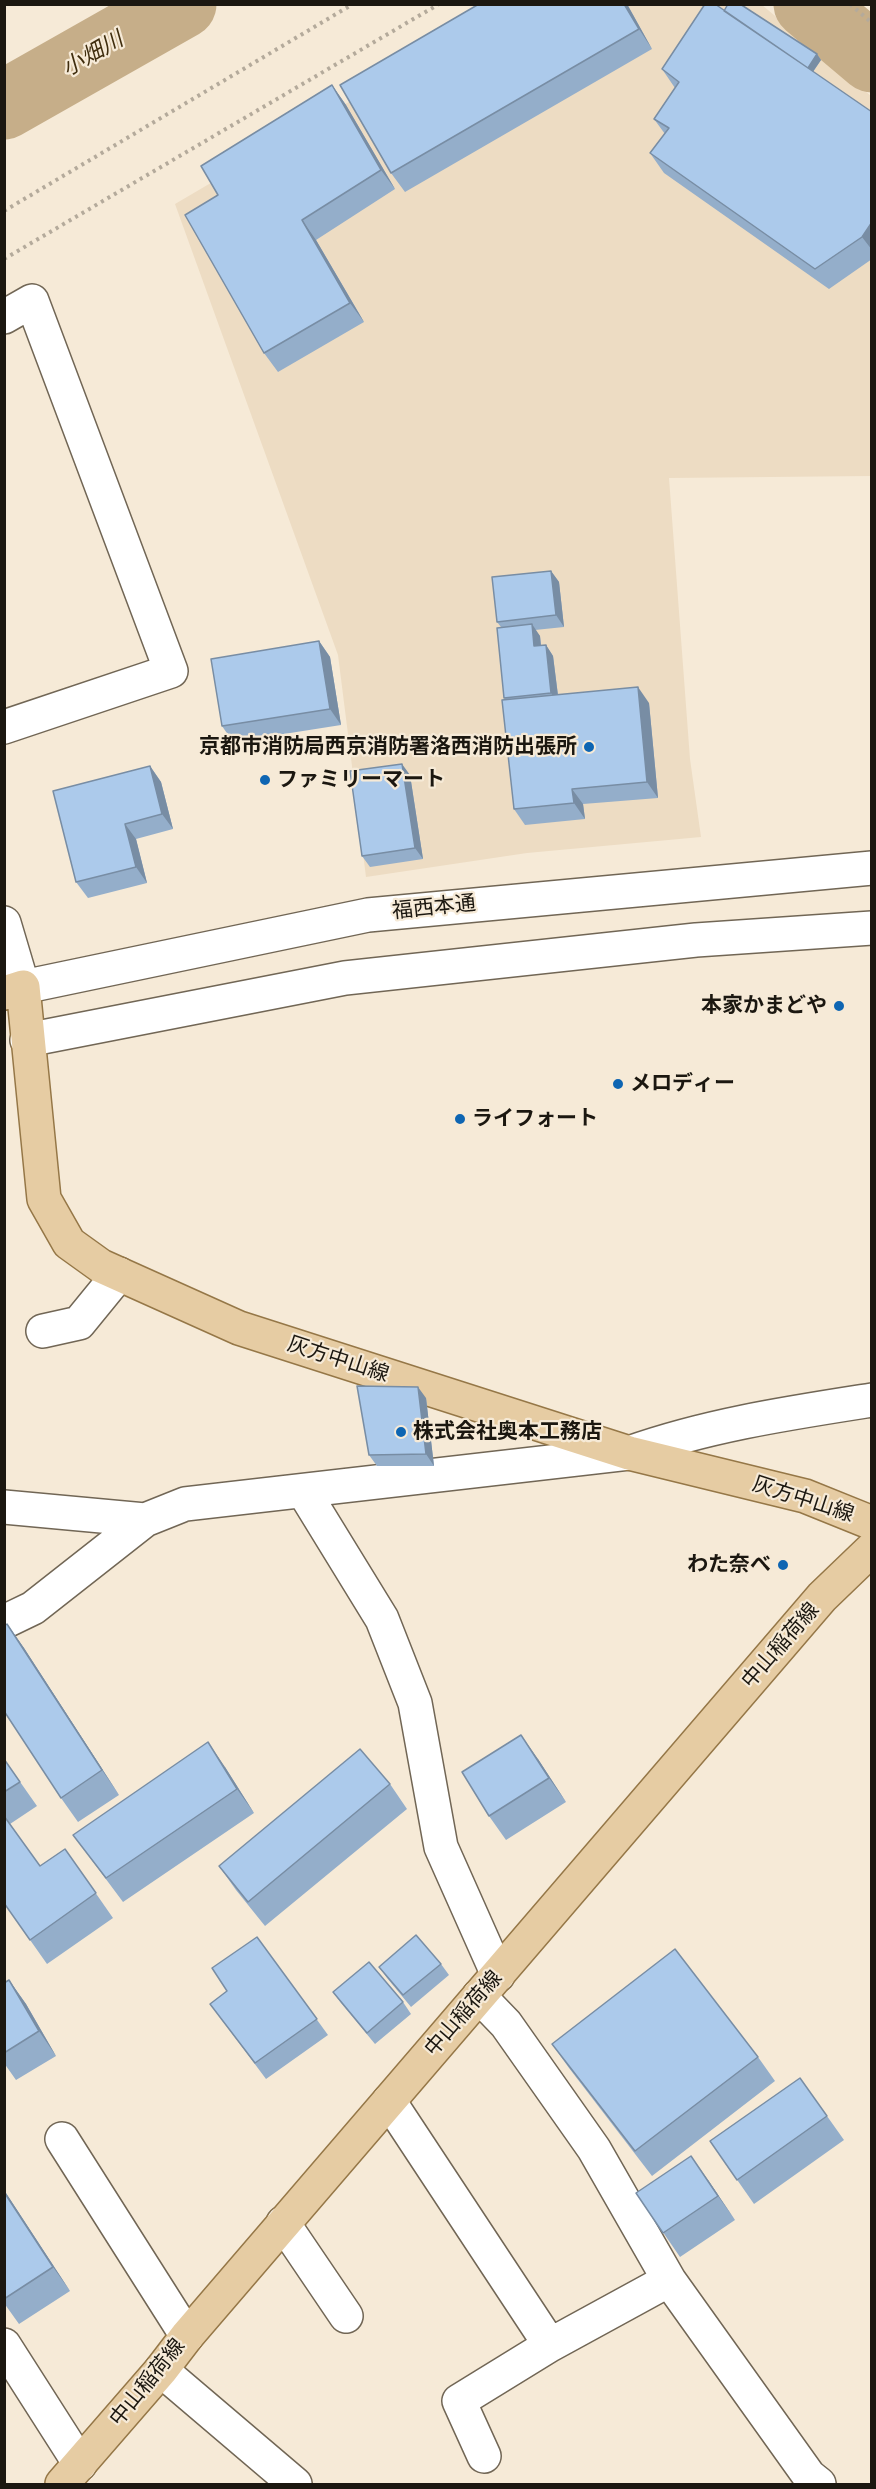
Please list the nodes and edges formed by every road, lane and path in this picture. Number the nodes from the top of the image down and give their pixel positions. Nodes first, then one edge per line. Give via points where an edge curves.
1 (354, 4) edge
2 (440, 4) edge
3 (850, 4) edge
4 (872, 23) edge
5 (4, 211) edge
6 (4, 259) edge
7 (4, 316) edge
8 (4, 727) edge
9 (872, 868) edge
10 (4, 923) edge
11 (872, 928) edge
12 (14, 990) edge
13 (16, 1043) edge
14 (119, 1274) junction
15 (43, 1331) dead end
16 (872, 1400) edge
17 (629, 1453) junction
18 (304, 1492) junction
19 (4, 1507) edge
20 (145, 1520) junction
21 (872, 1523) edge
22 (872, 1549) edge
23 (4, 1622) edge
24 (488, 1985) junction
25 (389, 2101) junction
26 (62, 2139) dead end
27 (284, 2223) junction
28 (669, 2280) junction
29 (346, 2316) dead end
30 (187, 2336) junction
31 (4, 2345) edge
32 (550, 2345) junction
33 (161, 2370) junction
34 (484, 2456) dead end
35 (71, 2474) edge
36 (809, 2482) edge
37 (295, 2484) edge

1 - 5 path
2 - 6 path
3 - 4 path
7 - 8 street via 32,301 171,671
9 - 12 street, 福西本通 via 368,915
10 - 12 street
11 - 13 street via 696,940 345,978
12 - 13 main road, 灰方中山線
13 - 14 main road, 灰方中山線 via 44,1199 69,1243
14 - 15 street via 79,1323
14 - 17 main road, 灰方中山線 via 238,1328
16 - 17 street via 747,1419
17 - 18 street
17 - 21 main road, 灰方中山線 via 805,1496
18 - 20 street via 185,1504
18 - 24 street via 386,1630 415,1703 441,1847
19 - 20 street
20 - 23 street via 33,1608
22 - 24 main road, 中山稲荷線 via 822,1597
24 - 25 main road, 中山稲荷線
24 - 28 street via 506,2025 594,2149
25 - 27 main road, 中山稲荷線
25 - 32 street
26 - 30 street
27 - 29 street
27 - 30 main road, 中山稲荷線
28 - 32 street
28 - 36 street
30 - 33 main road, 中山稲荷線
31 - 35 street
32 - 34 street via 459,2402
33 - 35 main road, 中山稲荷線
33 - 37 street

